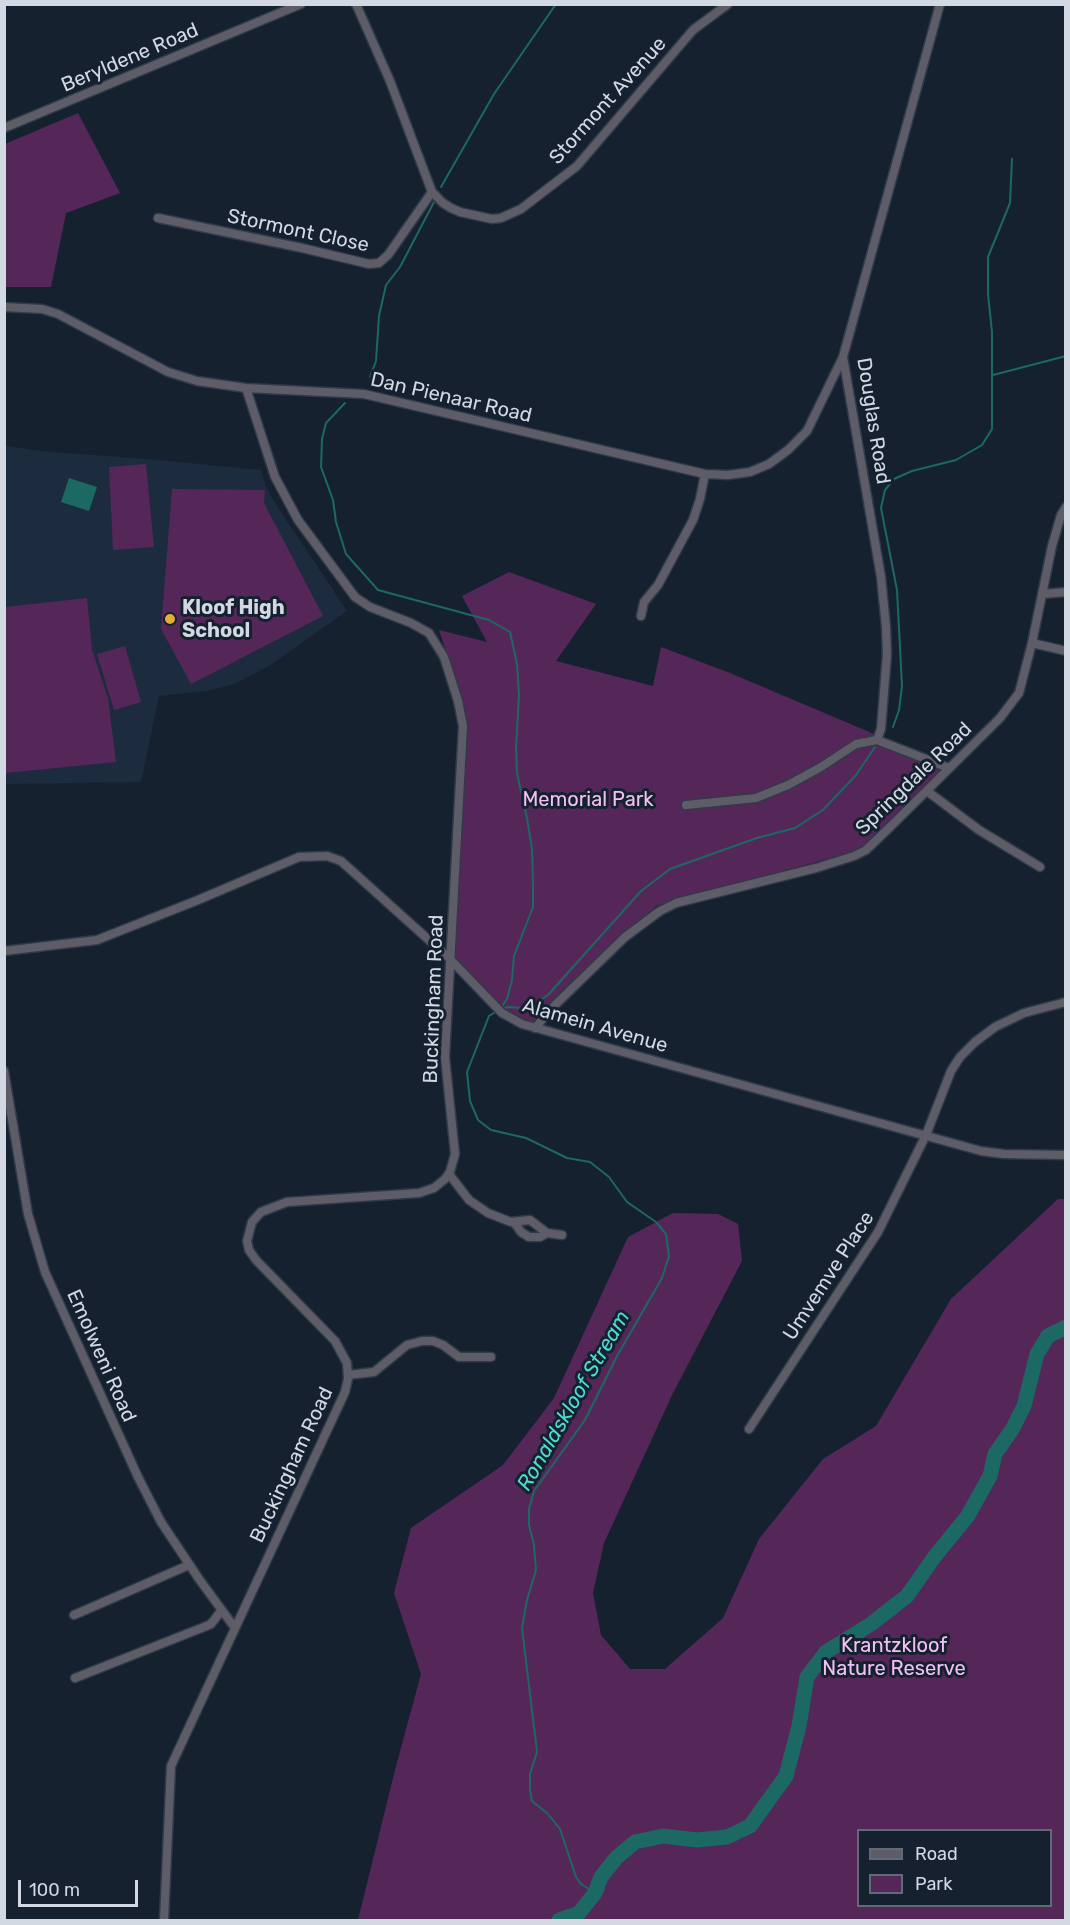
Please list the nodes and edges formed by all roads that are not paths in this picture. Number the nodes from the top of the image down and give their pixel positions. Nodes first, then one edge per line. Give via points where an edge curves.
1 (301, 4) edge
2 (356, 4) edge
3 (728, 4) edge
4 (940, 4) edge
5 (4, 128) edge
6 (432, 192) junction
7 (158, 218) dead end
8 (4, 307) edge
9 (843, 357) junction
10 (246, 388) junction
11 (705, 474) junction
12 (1065, 507) edge
13 (1065, 592) edge
14 (1042, 594) junction
15 (641, 616) dead end
16 (1032, 644) junction
17 (1065, 651) edge
18 (878, 740) junction
19 (949, 768) junction
20 (927, 791) junction
21 (686, 805) dead end
22 (1040, 867) dead end
23 (4, 951) edge
24 (450, 959) junction
25 (1065, 1002) edge
26 (535, 1028) junction
27 (4, 1071) edge
28 (926, 1135) junction
29 (1065, 1155) edge
30 (448, 1174) junction
31 (514, 1222) junction
32 (547, 1233) junction
33 (562, 1235) dead end
34 (491, 1356) dead end
35 (348, 1375) junction
36 (749, 1429) dead end
37 (189, 1565) junction
38 (221, 1611) junction
39 (74, 1615) dead end
40 (235, 1628) junction
41 (75, 1678) dead end
42 (164, 1920) edge

1 - 5 street, Beryldene Road
2 - 6 street
3 - 6 street, Stormont Avenue via 693,30 577,166 521,209 501,218 474,216 451,208
4 - 9 street, Douglas Road
6 - 7 street, Stormont Close via 388,255 379,263 369,264
8 - 10 street, Dan Pienaar Road via 49,310 183,378
9 - 11 street, Dan Pienaar Road via 807,431 788,450 750,472
9 - 18 street, Douglas Road via 878,554 886,627
10 - 11 street, Dan Pienaar Road via 364,394
10 - 24 street, Buckingham Road via 279,486 298,520 347,588 370,607 429,633 444,657 463,726
11 - 15 street via 693,520 658,585 644,602
12 - 14 street, Springdale Road
13 - 14 street
14 - 16 street, Springdale Road
16 - 17 street
16 - 19 street, Springdale Road via 1015,700
18 - 19 street
18 - 21 street via 856,744 788,785 756,798
19 - 20 street, Springdale Road
20 - 22 street via 979,830
20 - 26 street, Springdale Road via 878,840 854,856 675,903 660,911 625,937
23 - 24 street, Alamein Avenue via 97,940 281,863 312,855 341,861
24 - 26 street, Alamein Avenue via 499,1010
24 - 30 street, Buckingham Road via 445,1071 455,1154
25 - 28 street, Umvemve Place via 1024,1013 975,1042 951,1071
26 - 28 street, Alamein Avenue
27 - 37 street, Emolweni Road via 28,1214 40,1260 138,1477
28 - 29 street, Alamein Avenue via 981,1151
28 - 36 street, Umvemve Place via 878,1232
30 - 31 street via 477,1206
30 - 35 street, Buckingham Road via 434,1188 419,1193 287,1202 261,1212 252,1222 247,1241 252,1256 335,1341 347,1363
31 - 32 street via 531,1220
31 - 32 street via 529,1237
32 - 33 street
34 - 35 street via 459,1357 443,1345 422,1341 407,1345 374,1372
35 - 40 street, Buckingham Road via 345,1392
37 - 38 street, Emolweni Road
37 - 39 street
38 - 40 street, Emolweni Road
38 - 41 street via 204,1628
40 - 42 street, Buckingham Road via 171,1766

